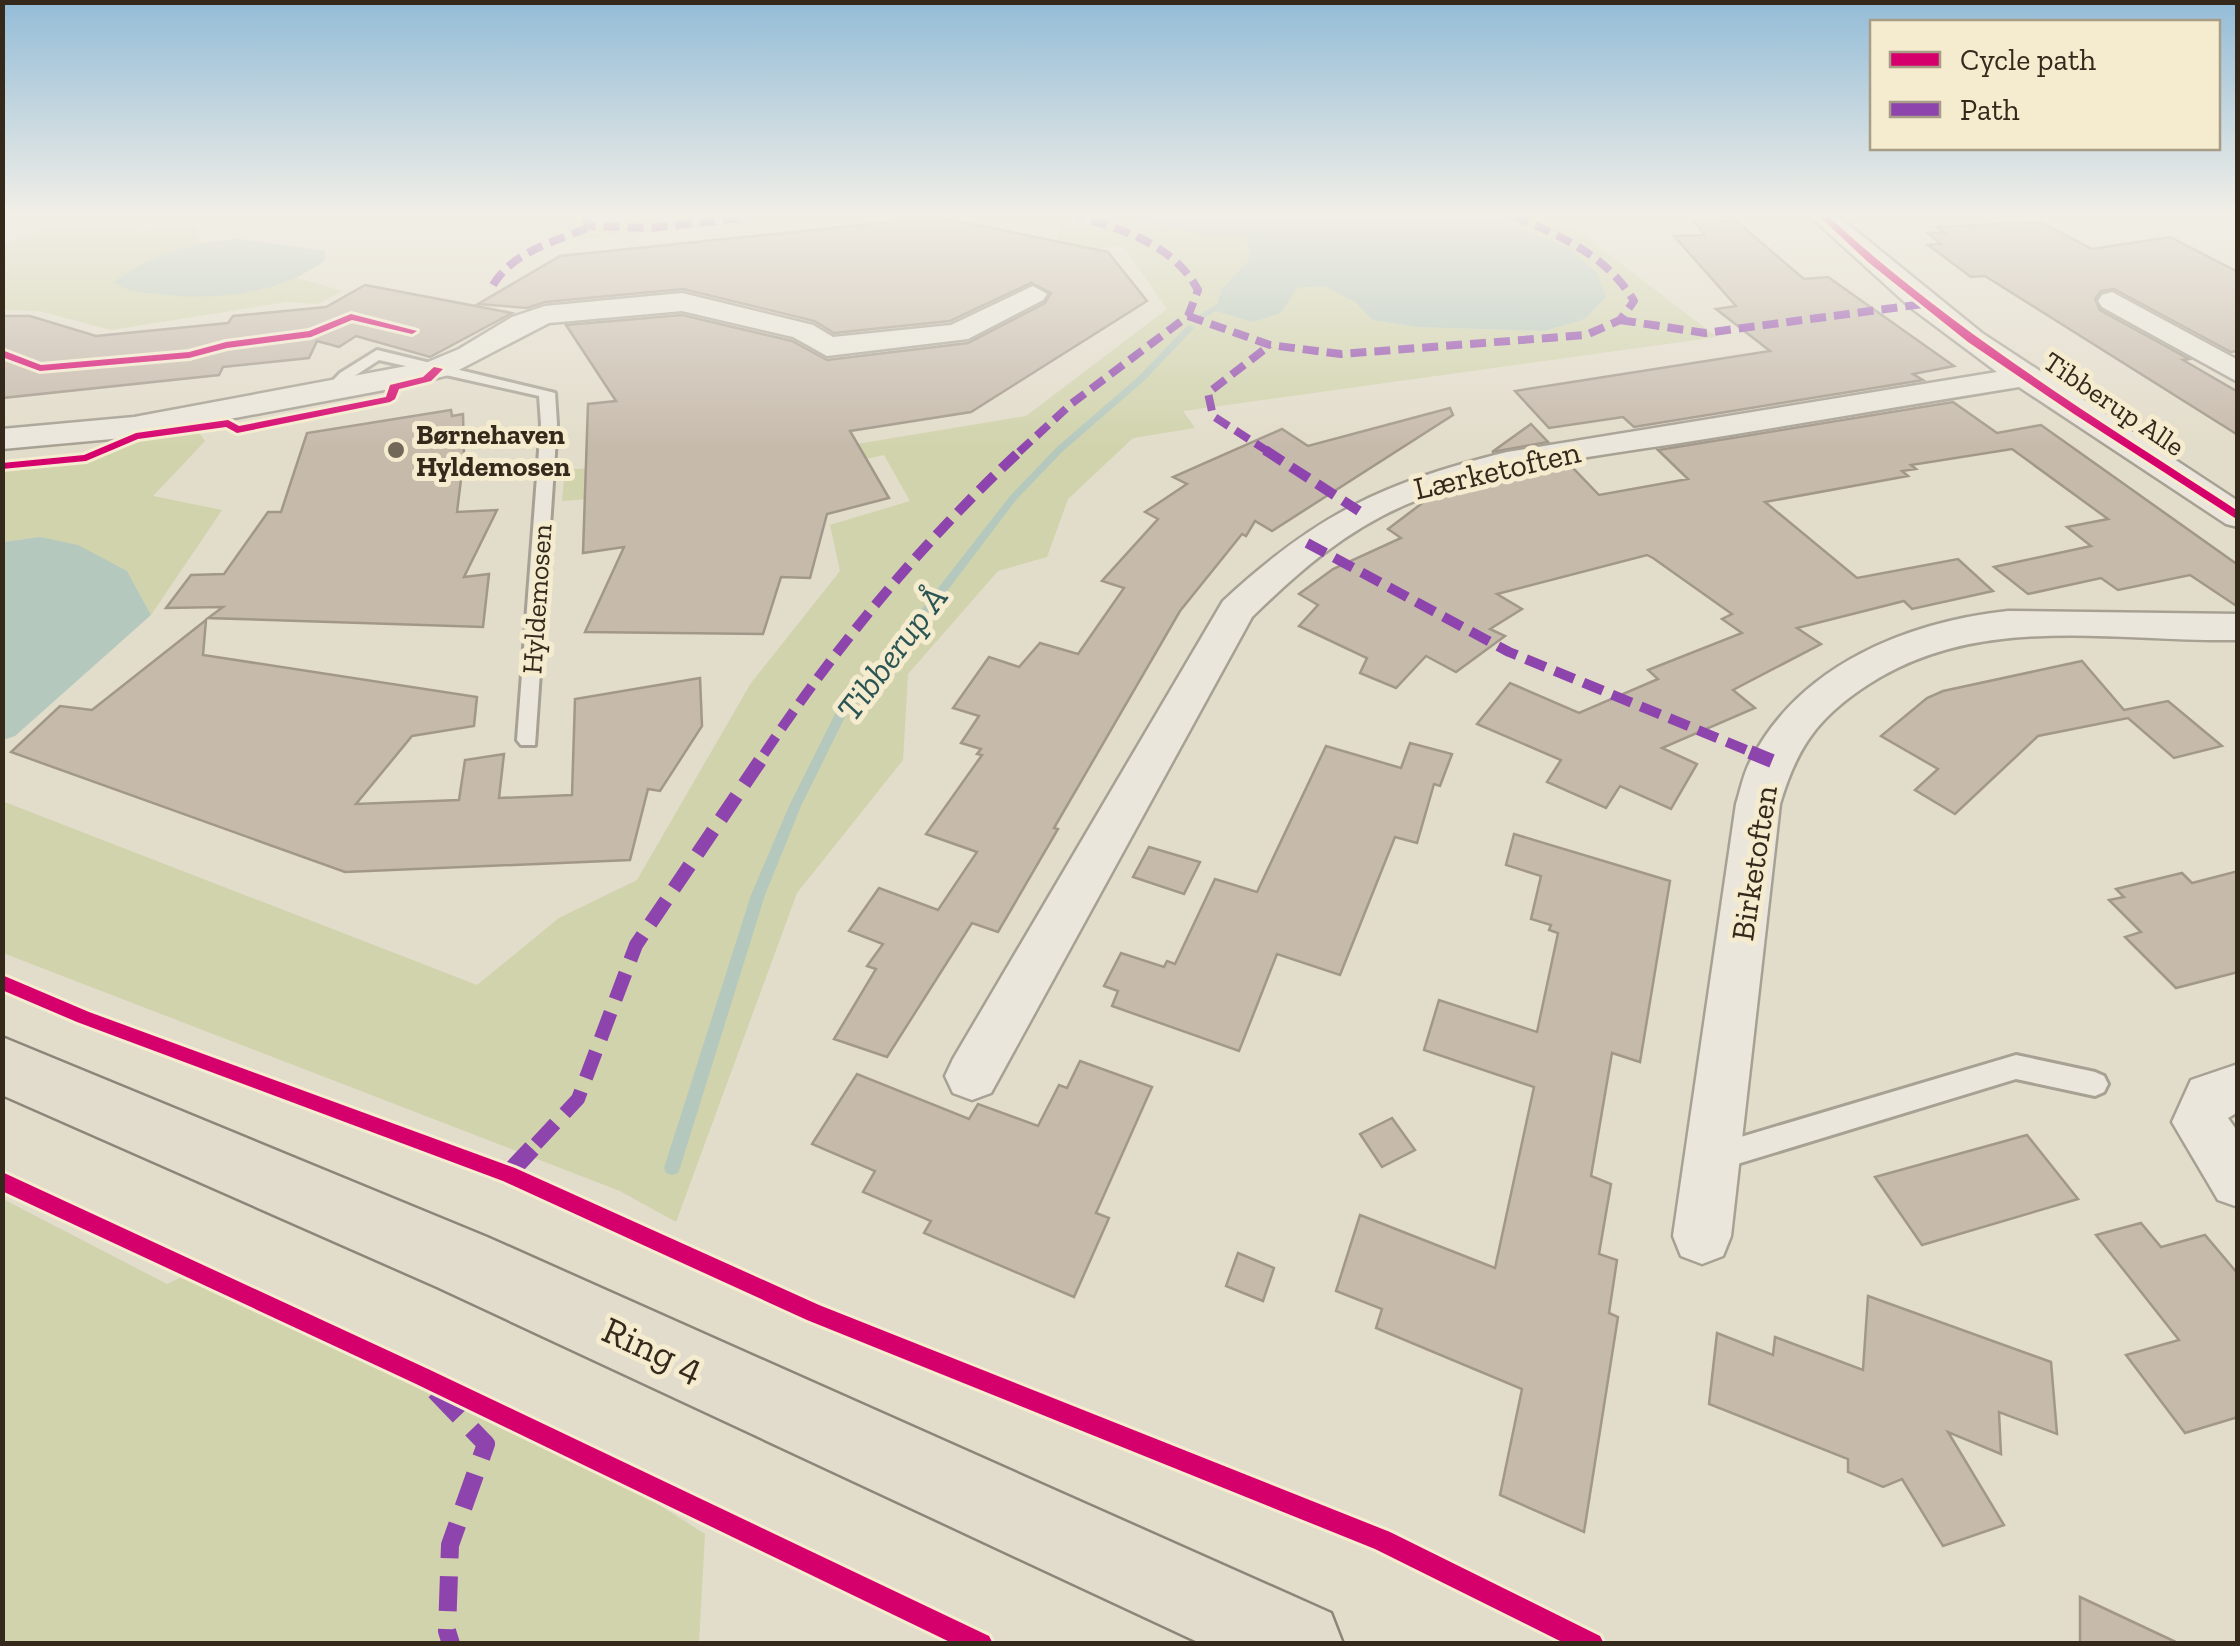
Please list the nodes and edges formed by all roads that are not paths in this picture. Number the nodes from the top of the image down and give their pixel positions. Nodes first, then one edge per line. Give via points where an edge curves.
1 (1032, 294) dead end
2 (1911, 294) edge
3 (2112, 302) dead end
4 (438, 368) junction
5 (2238, 373) edge
6 (2028, 376) junction
7 (2, 439) edge
8 (2238, 516) edge
9 (2238, 627) edge
10 (528, 740) dead end
11 (2, 1065) edge
12 (972, 1076) dead end
13 (2095, 1084) dead end
14 (2238, 1088) edge
15 (1712, 1158) junction
16 (2238, 1181) edge
17 (1702, 1236) dead end
18 (1300, 1644) edge

1 - 4 street via 958,333 827,346 803,331 682,302 545,315
2 - 6 street, Tibberup Alle
3 - 5 street
4 - 7 street via 134,427
4 - 10 lane, Hyldemosen via 546,393
6 - 8 street, Tibberup Alle
6 - 12 street, Lærketoften via 1508,462 1405,490 1332,526 1269,574 1237,610
9 - 15 street, Birketoften via 2003,624 1916,646 1864,669 1812,706 1772,760 1758,804
11 - 18 main road, Ring 4 via 462,1262
13 - 15 lane via 2016,1067
14 - 16 street via 2210,1097 2199,1122
15 - 17 street, Birketoften

